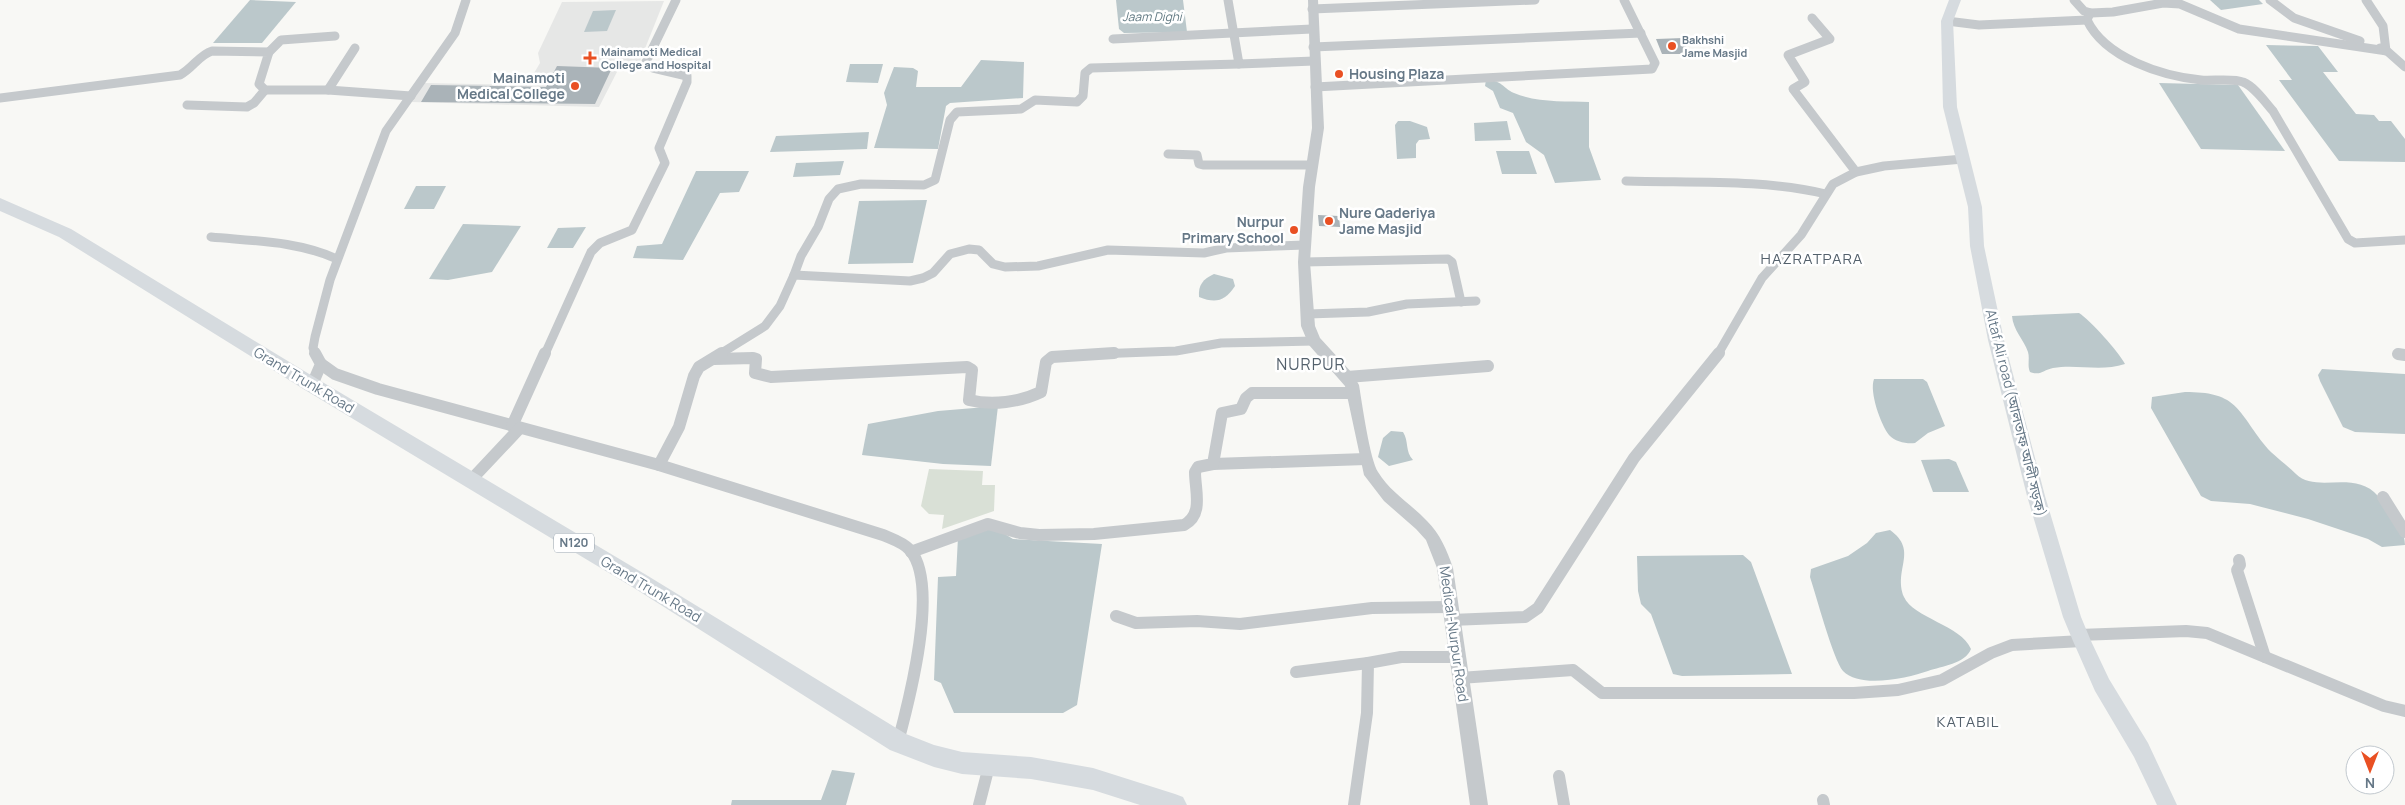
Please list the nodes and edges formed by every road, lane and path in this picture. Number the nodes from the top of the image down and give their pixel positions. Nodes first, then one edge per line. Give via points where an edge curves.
1 (466, 0) edge
2 (676, 0) edge
3 (1228, 0) edge
4 (1536, 0) edge
5 (1624, 0) edge
6 (1956, 0) edge
7 (2074, 0) edge
8 (2270, 0) edge
9 (2366, 0) edge
10 (2165, 2) edge
11 (1313, 5) edge
12 (2088, 17) junction
13 (1812, 18) dead end
14 (1947, 21) junction
15 (1312, 30) junction
16 (1234, 33) junction
17 (1641, 33) junction
18 (335, 36) dead end
19 (1113, 39) dead end
20 (355, 48) dead end
21 (2386, 50) junction
22 (270, 52) junction
23 (1313, 54) junction
24 (1239, 64) junction
25 (2405, 67) edge
26 (1315, 87) junction
27 (264, 90) junction
28 (328, 90) junction
29 (411, 96) junction
30 (0, 98) edge
31 (188, 105) dead end
32 (1168, 154) dead end
33 (1963, 159) junction
34 (1313, 165) junction
35 (1856, 172) junction
36 (1626, 181) dead end
37 (1826, 194) junction
38 (0, 204) edge
39 (211, 237) dead end
40 (2405, 240) edge
41 (1305, 245) junction
42 (337, 259) junction
43 (1304, 262) junction
44 (794, 275) junction
45 (1476, 301) dead end
46 (1460, 302) junction
47 (1308, 314) junction
48 (1314, 341) junction
49 (710, 359) junction
50 (321, 364) junction
51 (1488, 366) dead end
52 (1348, 377) junction
53 (312, 385) junction
54 (1354, 393) junction
55 (516, 427) junction
56 (1366, 459) junction
57 (1213, 464) junction
58 (659, 465) junction
59 (471, 480) junction
60 (2383, 497) dead end
61 (2405, 532) edge
62 (911, 552) junction
63 (2239, 560) dead end
64 (1450, 613) junction
65 (1116, 616) dead end
66 (2080, 638) junction
67 (1457, 657) junction
68 (2265, 657) junction
69 (1368, 663) junction
70 (1296, 672) dead end
71 (1460, 678) junction
72 (2405, 711) edge
73 (898, 742) junction
74 (989, 766) junction
75 (1559, 776) dead end
76 (979, 805) edge
77 (1175, 805) edge
78 (1354, 805) edge
79 (1479, 805) edge
80 (1564, 805) edge
81 (2166, 805) edge

1 - 29 street via 455,33
2 - 55 street via 646,62 653,68 687,76 659,148 665,163 632,230 600,243 592,252
3 - 16 street
4 - 11 street
5 - 17 street
6 - 14 main road, Altaf Ali road (আলতাফ আলী সড়ক)
7 - 12 street
8 - 21 street via 2294,18
9 - 21 street via 2383,26
10 - 12 street
10 - 21 street via 2183,4 2239,29
11 - 15 street, Medical-Nurpur Road
12 - 14 street via 1997,25
12 - 40 street via 2095,34 2112,48 2162,72 2248,85 2284,131 2348,239 2355,243
13 - 35 street via 1830,39 1788,55 1805,82 1793,89
14 - 33 main road, Altaf Ali road (আলতাফ আলী সড়ক) via 1950,107
15 - 16 street
15 - 23 street, Medical-Nurpur Road
16 - 19 street
16 - 24 street
17 - 23 street
17 - 26 street via 1655,62 1652,69
18 - 22 street via 280,40
20 - 28 street
21 - 25 street
22 - 27 street via 259,84
22 - 30 street via 212,51 203,54 191,69 180,75
23 - 24 street
23 - 26 street, Medical-Nurpur Road
24 - 44 street via 1091,68 1085,73 1083,96 1078,102 1035,100 1020,109 957,112 950,120 935,180 924,185 846,186 834,191
26 - 34 street, Medical-Nurpur Road via 1318,128
27 - 28 street
27 - 31 street via 247,107
28 - 29 street
29 - 42 street via 386,131
32 - 34 street via 1193,154 1203,165
33 - 35 street via 1884,166
33 - 66 main road, Altaf Ali road (আলতাফ আলী সড়ক) via 1975,207 1977,246 2002,365 2038,505
34 - 41 street, Medical-Nurpur Road
35 - 37 street via 1833,184
36 - 37 street via 1751,185 1806,189
37 - 64 street via 1801,235 1762,278 1717,356 1634,458 1538,608 1524,617
38 - 53 highway, Grand Trunk Road / N120 via 65,234
39 - 42 street via 276,243 320,251
41 - 43 street, Medical-Nurpur Road
41 - 44 street via 1226,248 1204,253 1108,250 1065,262 1025,267 993,264 984,251 978,249 950,254 933,275 922,280
42 - 50 street via 315,336 314,348
43 - 46 street via 1448,259 1452,262
43 - 47 street, Medical-Nurpur Road
44 - 49 street via 780,306 765,326
45 - 46 street
46 - 47 street via 1406,304 1368,312
47 - 48 street, Medical-Nurpur Road via 1308,326
48 - 49 street via 1221,343 1176,351 1052,357 1046,362 1041,392 1010,401 988,402 970,400 972,370 967,367 771,377 757,375 754,358
48 - 52 street, Medical-Nurpur Road
49 - 58 street via 699,367 694,376 678,427
50 - 53 street
50 - 55 street via 349,380
51 - 52 street
52 - 54 street, Medical-Nurpur Road
53 - 59 highway, Grand Trunk Road / N120
54 - 56 street, Medical-Nurpur Road
54 - 57 street via 1247,395 1241,409 1226,411 1220,416
55 - 58 street
55 - 59 street
56 - 57 street
56 - 64 street, Medical-Nurpur Road via 1369,471 1385,494 1422,522 1439,545
57 - 62 street via 1198,467 1195,472 1197,516 1184,525 1094,534 1039,535 988,524
58 - 62 street via 883,535
59 - 73 highway, Grand Trunk Road / N120
60 - 61 street
62 - 73 street via 919,573 921,591 919,652
63 - 68 street via 2237,570
64 - 65 street via 1372,608 1240,624 1136,622
64 - 67 street, Medical-Nurpur Road
66 - 68 street via 2198,631
66 - 71 street via 2012,645 1990,653 1942,680 1898,690 1854,693 1602,693 1594,690 1582,673 1573,670
66 - 81 main road, Altaf Ali road (আলতাফ আলী সড়ক) via 2102,685 2141,750
67 - 69 street via 1401,657
67 - 71 street, Medical-Nurpur Road
68 - 72 street via 2384,706
69 - 70 street
69 - 78 street via 1367,713
71 - 79 street, Medical-Nurpur Road
73 - 74 highway, Grand Trunk Road / N120 via 934,756
74 - 76 street
74 - 77 highway, Grand Trunk Road / N120 via 1031,768 1093,779
75 - 80 street

